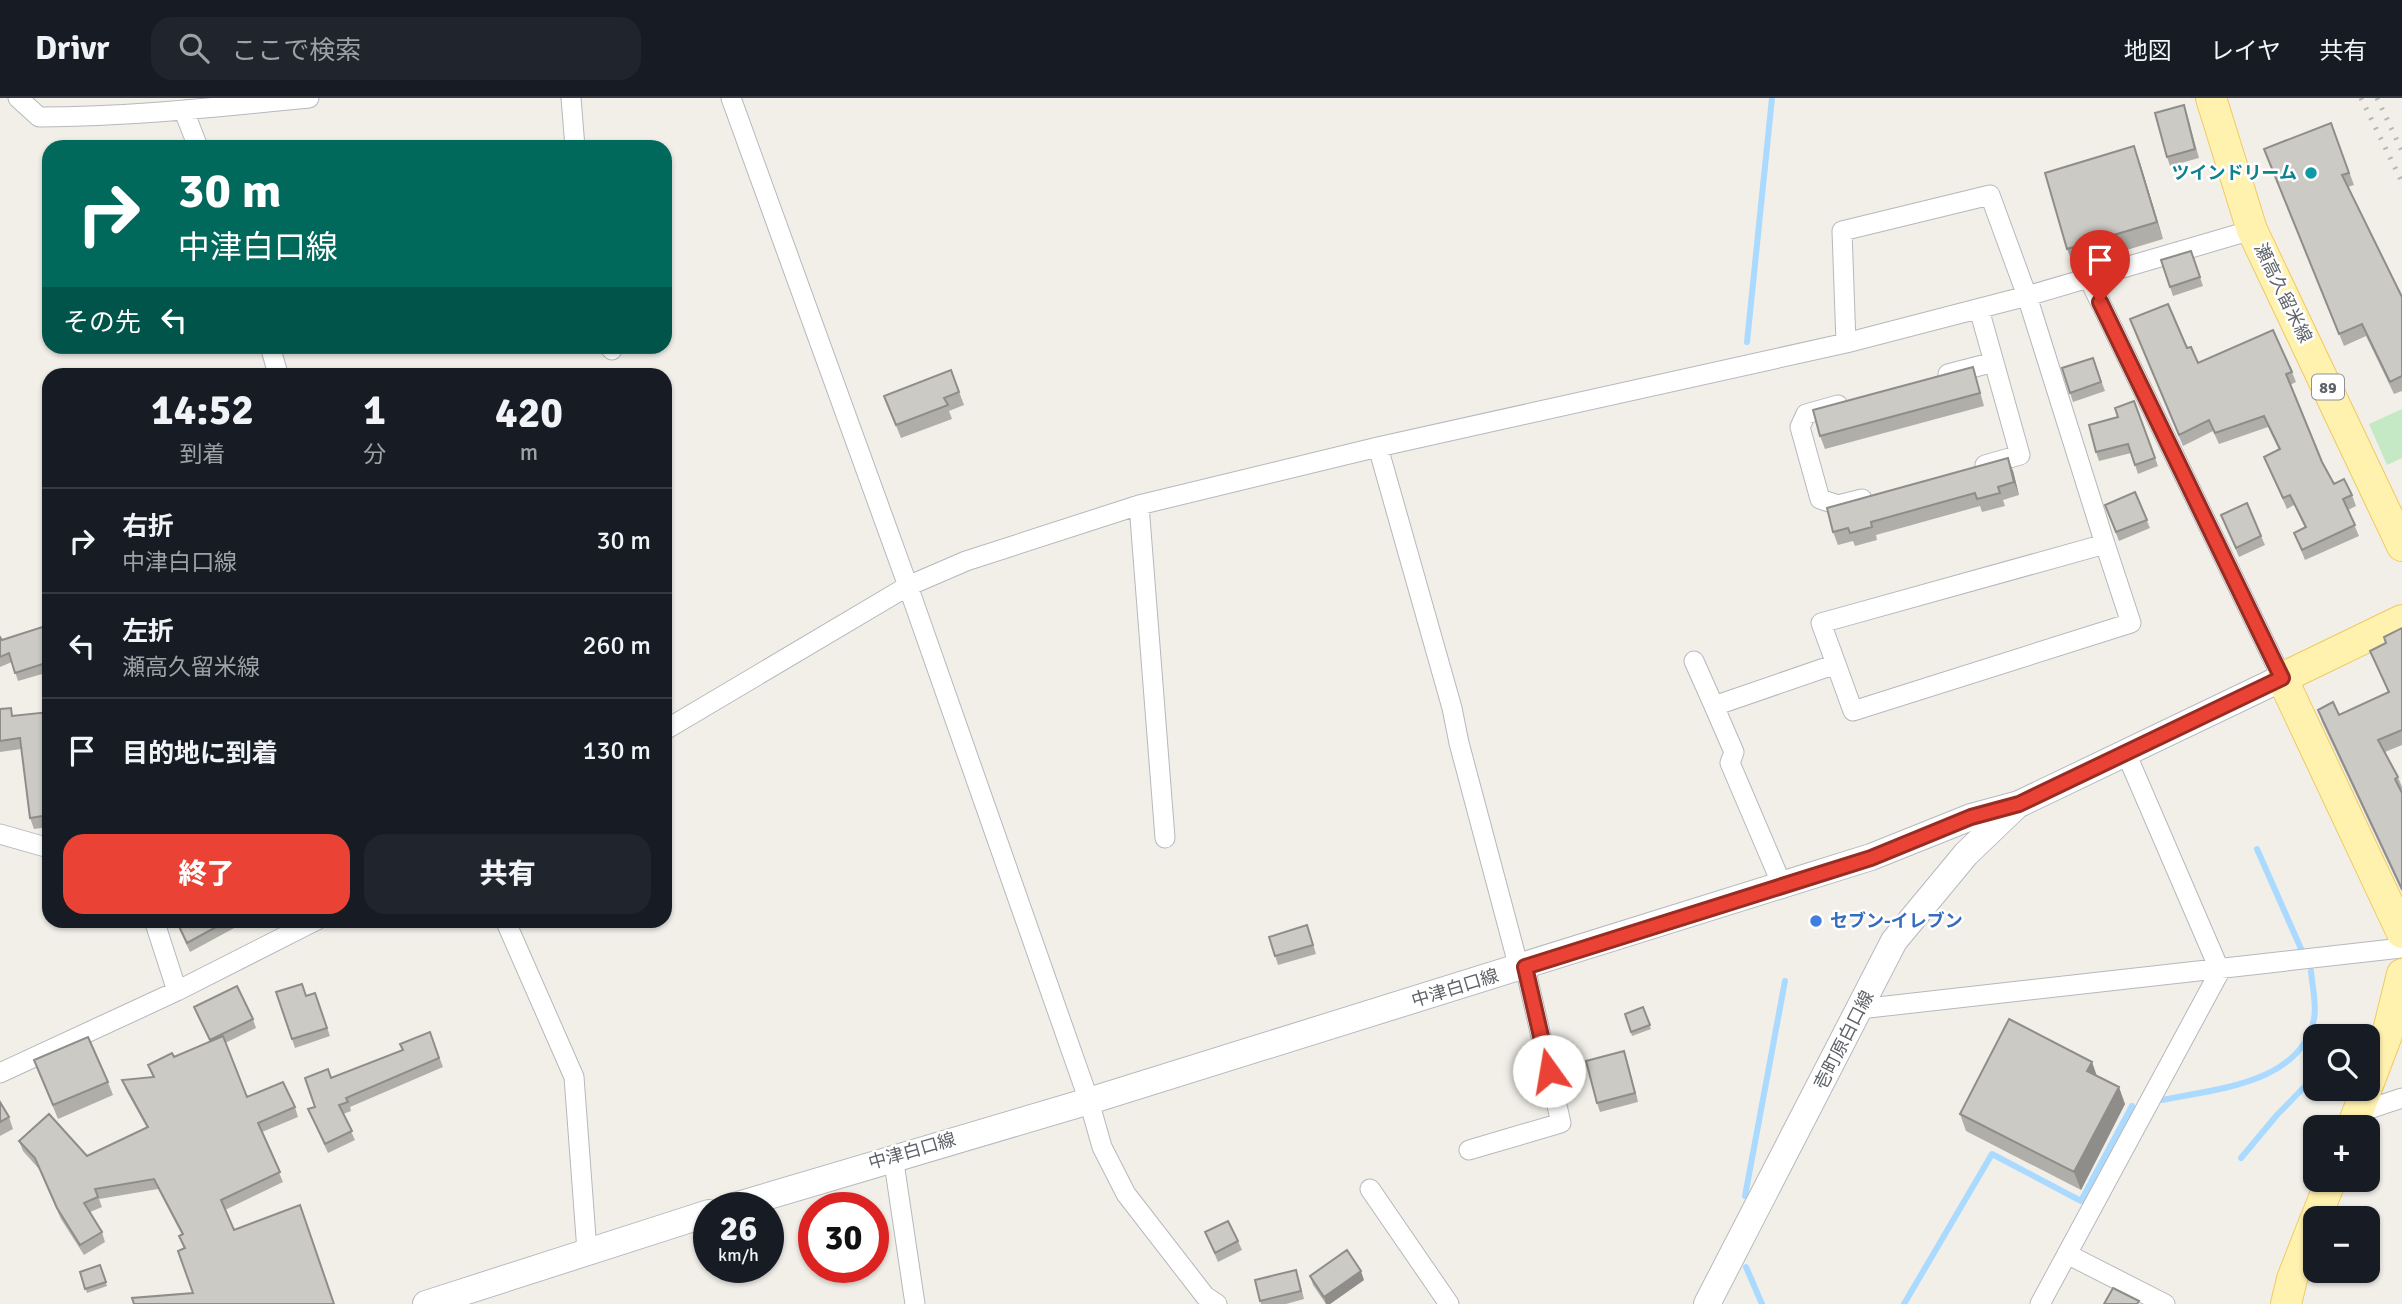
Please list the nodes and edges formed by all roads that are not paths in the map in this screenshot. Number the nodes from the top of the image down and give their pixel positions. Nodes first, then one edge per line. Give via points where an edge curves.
1 (18, 98) edge
2 (309, 98) edge
3 (571, 98) edge
4 (731, 98) edge
5 (2211, 98) edge
6 (184, 111) junction
7 (195, 140) edge
8 (574, 140) edge
9 (2252, 230) junction
10 (2088, 276) junction
11 (2027, 296) junction
12 (1979, 309) junction
13 (1846, 342) junction
14 (1994, 362) junction
15 (1927, 380) edge
16 (1860, 399) edge
17 (1378, 447) junction
18 (1968, 470) edge
19 (1877, 495) edge
20 (1139, 505) junction
21 (2105, 544) junction
22 (2402, 546) edge
23 (908, 586) junction
24 (2402, 620) edge
25 (1694, 661) dead end
26 (1836, 664) junction
27 (2282, 678) junction
28 (1714, 706) junction
29 (672, 726) edge
30 (2126, 753) junction
31 (2019, 804) junction
32 (0, 834) edge
33 (1928, 835) junction
34 (1165, 838) dead end
35 (42, 846) edge
36 (1950, 872) junction
37 (1782, 885) junction
38 (157, 928) edge
39 (301, 928) edge
40 (509, 928) edge
41 (2402, 933) edge
42 (2402, 948) edge
43 (1522, 967) junction
44 (2220, 971) junction
45 (2402, 974) edge
46 (177, 991) junction
47 (1860, 1009) junction
48 (0, 1073) edge
49 (2402, 1098) edge
50 (1089, 1101) junction
51 (2361, 1104) edge
52 (1469, 1150) dead end
53 (893, 1156) junction
54 (1370, 1189) dead end
55 (779, 1192) edge
56 (693, 1218) edge
57 (587, 1251) junction
58 (2303, 1252) edge
59 (2067, 1254) junction
60 (426, 1304) edge
61 (915, 1304) edge
62 (1216, 1304) edge
63 (1449, 1304) edge
64 (1707, 1304) edge
65 (2040, 1304) edge
66 (2165, 1304) edge
67 (2286, 1304) edge

1 - 6 street via 39,117
2 - 6 street
3 - 8 street
4 - 23 street
5 - 9 main road, 瀬高久留米線 / 89
6 - 7 street
9 - 10 street, 瀬高久留米線
9 - 22 main road, 瀬高久留米線 / 89
10 - 11 street, 瀬高久留米線
10 - 27 street
11 - 12 street, 瀬高久留米線
11 - 13 street via 1990,195 1842,231
11 - 21 street
12 - 13 street, 瀬高久留米線
12 - 14 street
13 - 17 street, 瀬高久留米線
14 - 15 street
14 - 18 street via 2020,455
16 - 19 street via 1806,414 1800,426 1820,499 1838,505
17 - 20 street, 瀬高久留米線
17 - 43 street
20 - 23 street, 瀬高久留米線 via 965,561
20 - 34 street
21 - 26 street via 1821,623
21 - 26 street via 2130,623 1853,711
23 - 29 street, 瀬高久留米線
23 - 50 street
24 - 27 main road
25 - 28 street
26 - 28 street
27 - 30 main road, 中津白口線
27 - 41 main road
28 - 37 street via 1734,752 1730,763
30 - 31 main road, 中津白口線
30 - 44 street
31 - 33 main road, 中津白口線
31 - 36 main road, 壱町原白口線
32 - 35 street
33 - 36 main road
33 - 37 main road, 中津白口線
36 - 47 main road, 壱町原白口線 via 1894,942
37 - 43 main road, 中津白口線
38 - 46 street
39 - 46 street
40 - 57 street via 574,1077
42 - 44 street
43 - 50 main road, 中津白口線
43 - 52 street via 1561,1123
44 - 47 street
44 - 59 street
45 - 51 main road via 2387,1035
46 - 48 street
47 - 64 main road, 壱町原白口線
49 - 51 street
50 - 53 main road, 中津白口線
50 - 62 street via 1102,1147 1126,1194
53 - 55 main road, 中津白口線
53 - 61 street
54 - 63 street
56 - 57 main road
57 - 60 main road
58 - 67 main road
59 - 65 street
59 - 66 street

